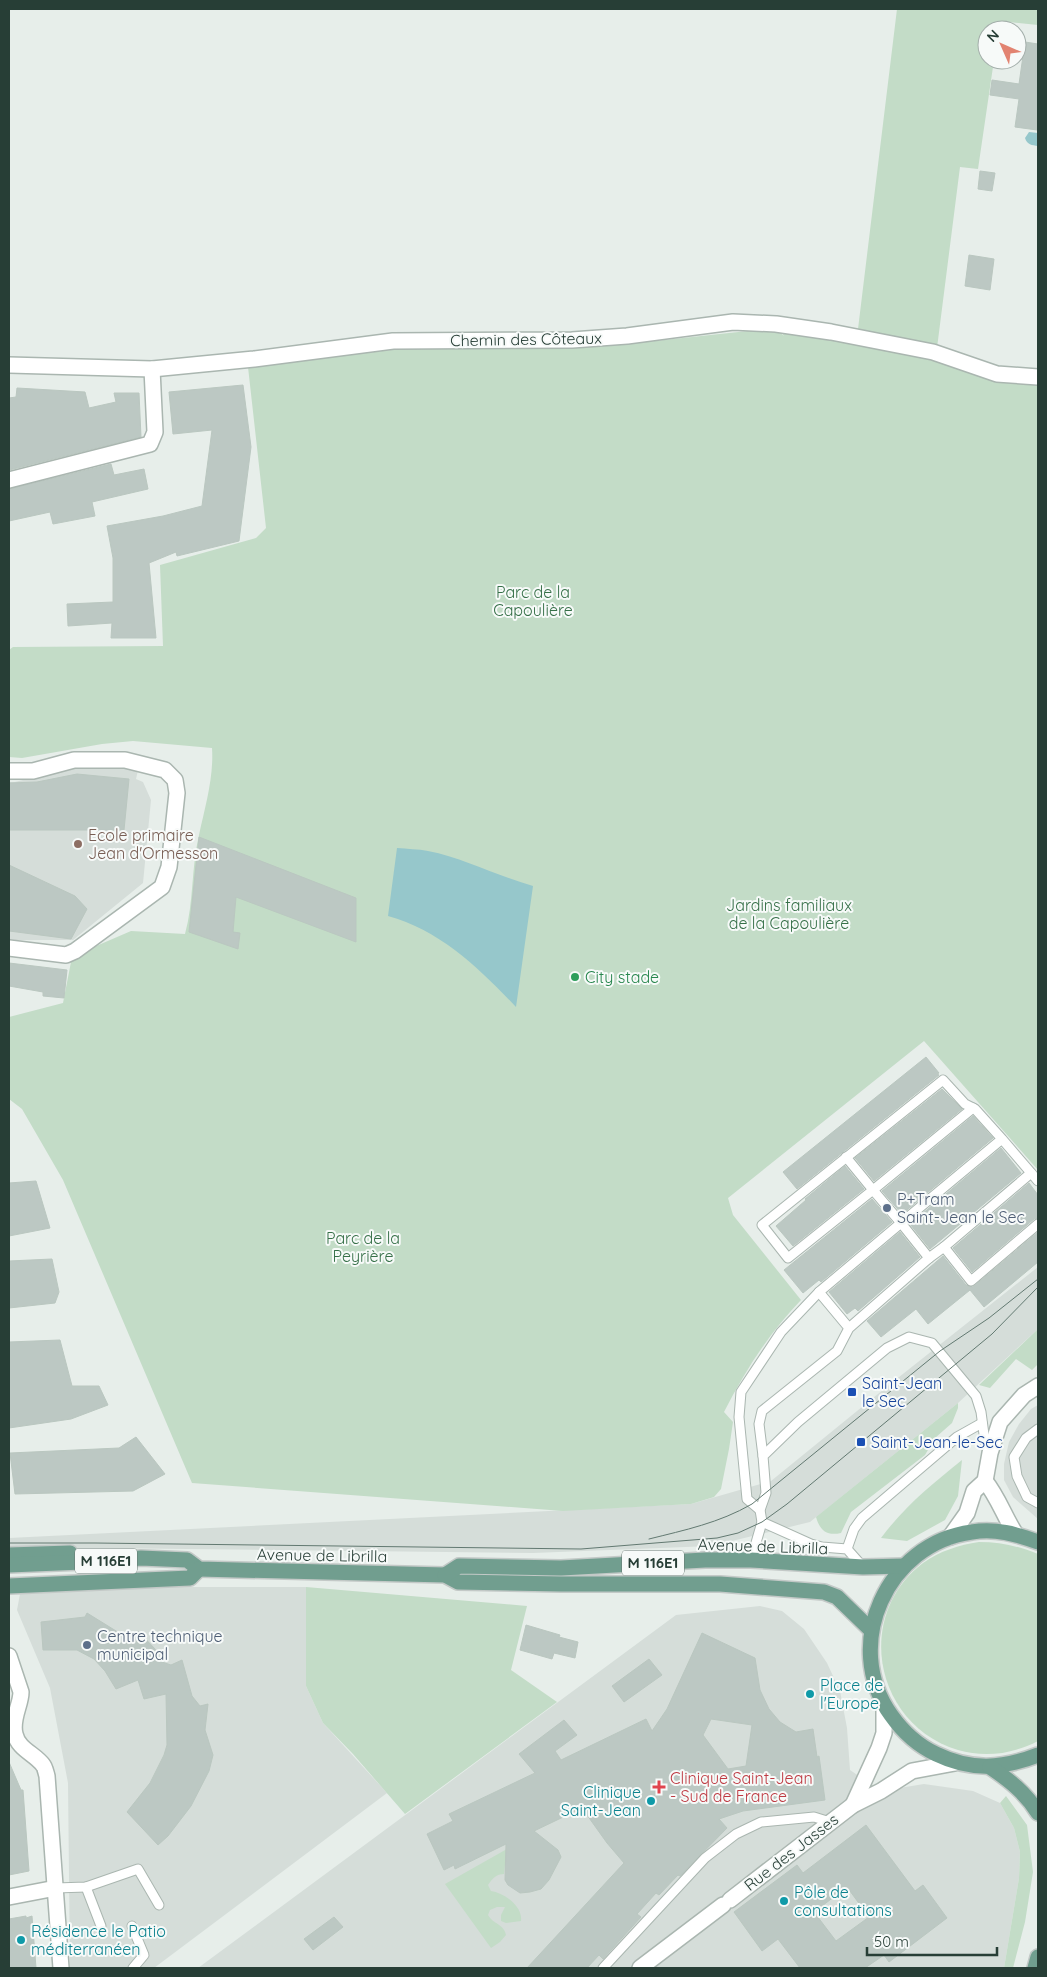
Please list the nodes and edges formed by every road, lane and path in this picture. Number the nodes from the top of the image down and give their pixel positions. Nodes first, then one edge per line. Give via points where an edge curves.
1 (9, 365) edge
2 (152, 369) junction
3 (1038, 377) edge
4 (9, 480) edge
5 (9, 772) edge
6 (9, 948) edge
7 (973, 1108) junction
8 (1002, 1139) junction
9 (846, 1157) junction
10 (1031, 1173) junction
11 (1038, 1181) edge
12 (873, 1190) junction
13 (901, 1224) junction
14 (1038, 1224) edge
15 (944, 1247) junction
16 (929, 1258) junction
17 (819, 1292) junction
18 (849, 1328) junction
19 (1038, 1386) edge
20 (982, 1423) junction
21 (1038, 1429) edge
22 (990, 1453) junction
23 (763, 1456) junction
24 (985, 1481) junction
25 (1038, 1503) edge
26 (760, 1510) junction
27 (762, 1522) junction
28 (1015, 1534) junction
29 (950, 1536) junction
30 (1038, 1542) edge
31 (847, 1549) junction
32 (9, 1555) edge
33 (141, 1558) junction
34 (751, 1560) junction
35 (107, 1561) junction
36 (9, 1565) edge
37 (904, 1566) junction
38 (863, 1567) junction
39 (199, 1570) junction
40 (9, 1574) edge
41 (445, 1575) junction
42 (9, 1586) edge
43 (747, 1586) junction
44 (871, 1630) junction
45 (9, 1656) edge
46 (884, 1705) junction
47 (1038, 1755) edge
48 (955, 1763) junction
49 (990, 1767) junction
50 (853, 1805) junction
51 (1038, 1814) edge
52 (830, 1822) junction
53 (86, 1887) junction
54 (56, 1888) junction
55 (9, 1897) edge
56 (159, 1905) dead end
57 (101, 1926) dead end
58 (132, 1926) dead end
59 (1038, 1957) edge
60 (61, 1968) edge
61 (133, 1968) edge
62 (603, 1968) edge
63 (640, 1968) edge
64 (1035, 1968) edge

1 - 2 street, Chemin des Côteaux
2 - 3 street, Chemin des Côteaux via 254,360 392,341 572,340 732,322 831,332 933,352 997,374
2 - 4 street via 155,432 150,444
5 - 6 street via 33,771 74,760 124,760 165,770 175,780 177,792 169,867 162,887 75,951 66,954
7 - 8 lane
7 - 9 lane via 964,1104 943,1080
7 - 12 lane
8 - 10 lane
8 - 13 lane
9 - 12 lane
9 - 12 lane via 762,1226 788,1258
10 - 11 lane
10 - 15 lane
12 - 13 lane
13 - 16 lane
13 - 17 lane
14 - 15 lane via 971,1281
15 - 16 lane
16 - 18 lane
17 - 18 lane
17 - 26 lane via 781,1332 741,1392 739,1416 747,1499
18 - 23 lane via 837,1351 762,1411 759,1424
19 - 22 street via 1024,1395 1000,1422
20 - 22 lane
20 - 23 lane via 976,1396 954,1366 932,1343 909,1337 887,1348 798,1422
20 - 31 lane via 957,1437 862,1518
21 - 25 lane via 1026,1438 1014,1457 1017,1476 1027,1497
22 - 24 street
23 - 26 lane via 766,1493
24 - 28 street
24 - 29 street via 974,1491 967,1513
26 - 27 lane
27 - 31 lane via 811,1544
27 - 34 lane
28 - 29 main road via 986,1531
28 - 30 main road
29 - 37 main road via 925,1549
31 - 38 lane
32 - 35 main road, M 116E1 via 82,1553
33 - 35 main road, Avenue de Librilla / M 116E1
33 - 39 main road, Avenue de Librilla / M 116E1 via 187,1560
33 - 40 main road, Avenue de Librilla / M 116E1 via 111,1568
34 - 38 main road, Avenue de Librilla / M 116E1
34 - 41 main road, Avenue de Librilla / M 116E1 via 561,1568 459,1566
34 - 43 main road
35 - 36 main road, Avenue de Librilla / M 116E1
37 - 38 main road, Avenue de Librilla / M 116E1
37 - 44 main road via 888,1585
39 - 41 main road, Avenue de Librilla / M 116E1
39 - 42 main road, Avenue de Librilla / M 116E1 via 190,1578
41 - 43 main road, Avenue de Librilla / M 116E1 via 458,1582
43 - 44 main road, Avenue de Librilla / M 116E1 via 824,1592 838,1597
44 - 46 main road via 871,1668
45 - 54 street via 21,1692 14,1733 19,1743 44,1765 47,1776
46 - 48 main road via 913,1740
46 - 50 street, Rue des Jasses via 884,1732 880,1748
47 - 49 main road via 1018,1763
48 - 49 main road
48 - 50 street, Rue des Jasses via 912,1771
49 - 51 main road via 1018,1788
50 - 52 street, Rue des Jasses
52 - 62 lane via 814,1817 761,1822 736,1834 706,1858
52 - 63 street, Rue des Jasses
53 - 54 lane
53 - 56 lane via 138,1869
53 - 57 lane
54 - 55 street
54 - 60 street
58 - 61 lane via 144,1954
59 - 64 main road

